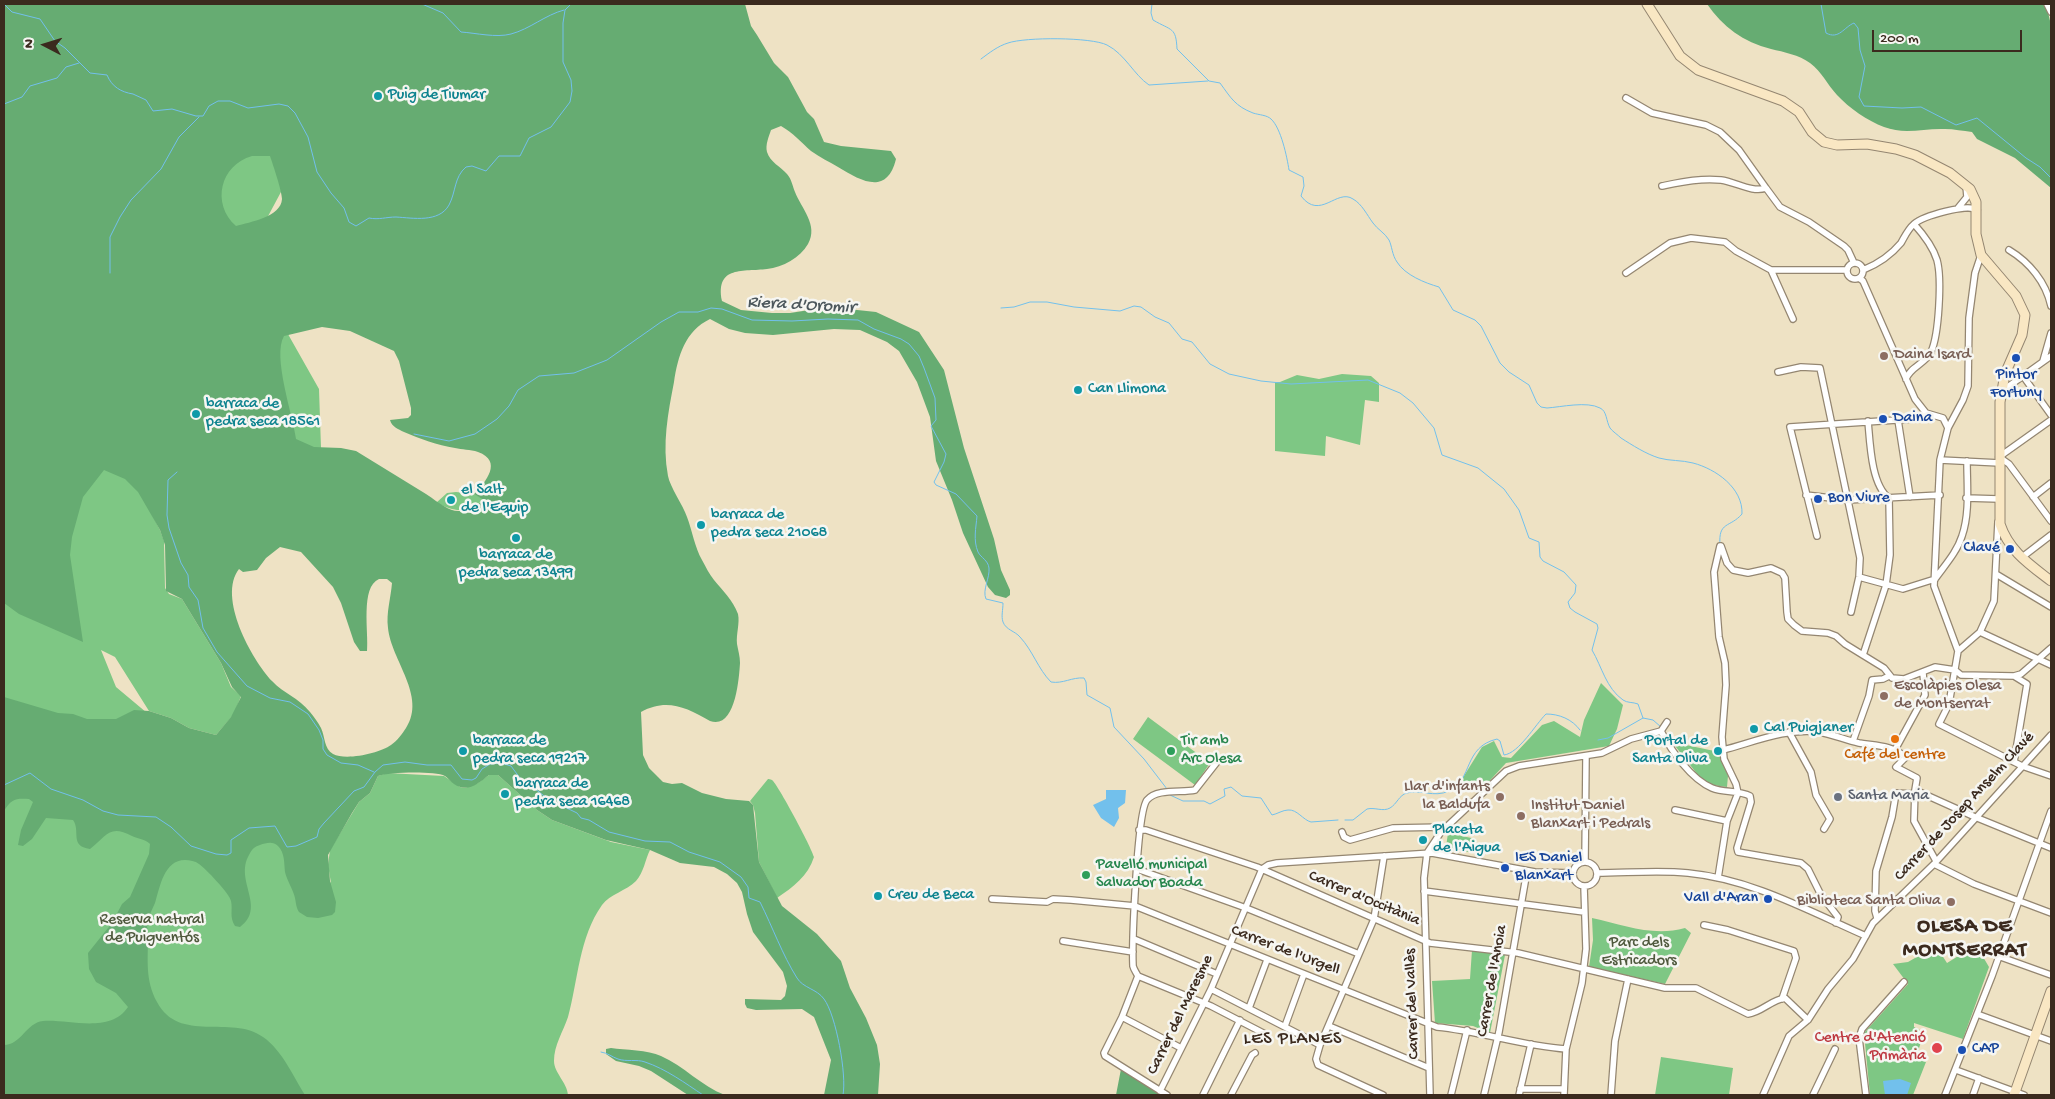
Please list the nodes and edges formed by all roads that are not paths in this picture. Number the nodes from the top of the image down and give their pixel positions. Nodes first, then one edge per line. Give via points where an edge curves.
1 (1647, 4) edge
2 (2047, 4) edge
3 (2051, 12) edge
4 (1626, 98) dead end
5 (1965, 184) junction
6 (1662, 186) dead end
7 (1766, 188) junction
8 (1956, 210) junction
9 (1978, 210) junction
10 (1914, 224) junction
11 (2009, 250) dead end
12 (1981, 255) junction
13 (1854, 263) junction
14 (1771, 270) junction
15 (1847, 270) junction
16 (1863, 270) junction
17 (1626, 273) dead end
18 (1859, 278) junction
19 (2051, 306) edge
20 (1793, 319) dead end
21 (2051, 333) edge
22 (2051, 356) edge
23 (2043, 362) junction
24 (1898, 363) junction
25 (1916, 368) junction
26 (1778, 372) dead end
27 (2005, 374) junction
28 (2024, 375) junction
29 (1906, 379) junction
30 (2001, 392) junction
31 (1926, 413) junction
32 (1956, 414) junction
33 (2051, 415) edge
34 (1943, 418) junction
35 (1898, 420) junction
36 (2051, 420) edge
37 (1868, 421) junction
38 (1832, 424) junction
39 (1948, 428) junction
40 (1940, 460) junction
41 (2000, 460) junction
42 (1968, 461) junction
43 (2022, 481) junction
44 (2051, 483) edge
45 (2015, 486) dead end
46 (1940, 495) junction
47 (1806, 496) junction
48 (1910, 497) junction
49 (2033, 497) junction
50 (1889, 498) junction
51 (1966, 498) junction
52 (1999, 499) junction
53 (1848, 500) junction
54 (1999, 516) junction
55 (2051, 521) edge
56 (2051, 535) edge
57 (1817, 536) dead end
58 (2006, 540) junction
59 (1997, 547) junction
60 (1936, 553) junction
61 (2021, 558) junction
62 (1949, 560) junction
63 (1996, 574) junction
64 (1859, 577) junction
65 (1935, 578) junction
66 (2051, 580) edge
67 (1886, 584) junction
68 (2051, 607) edge
69 (1851, 612) dead end
70 (1980, 632) junction
71 (2051, 648) edge
72 (1958, 651) junction
73 (1864, 655) junction
74 (2039, 659) junction
75 (2051, 665) edge
76 (1955, 670) junction
77 (1922, 672) junction
78 (1889, 676) junction
79 (2014, 676) junction
80 (1667, 722) dead end
81 (1661, 732) junction
82 (1789, 732) junction
83 (2051, 735) edge
84 (1852, 741) junction
85 (1896, 748) junction
86 (1723, 750) junction
87 (1586, 756) junction
88 (1217, 762) dead end
89 (2014, 762) junction
90 (2022, 766) junction
91 (2051, 776) edge
92 (1914, 792) junction
93 (1738, 793) junction
94 (1675, 810) dead end
95 (2051, 810) edge
96 (1975, 817) junction
97 (1727, 821) junction
98 (1445, 827) junction
99 (1824, 829) dead end
100 (1139, 830) junction
101 (1342, 832) dead end
102 (2040, 844) junction
103 (2051, 848) edge
104 (1427, 853) junction
105 (1384, 856) junction
106 (1585, 862) junction
107 (1935, 863) junction
108 (1137, 869) junction
109 (1262, 869) junction
110 (1527, 871) junction
111 (1573, 873) junction
112 (1596, 873) junction
113 (1718, 878) junction
114 (1584, 886) junction
115 (1424, 891) junction
116 (992, 899) dead end
117 (2019, 901) junction
118 (1521, 903) junction
119 (1135, 906) junction
120 (1246, 908) junction
121 (1584, 912) junction
122 (2051, 913) edge
123 (1877, 918) junction
124 (1374, 919) junction
125 (1836, 923) junction
126 (1704, 925) dead end
127 (1866, 936) junction
128 (1134, 939) junction
129 (1063, 941) dead end
130 (1425, 941) junction
131 (1230, 945) junction
132 (1133, 952) junction
133 (1512, 952) junction
134 (1359, 954) junction
135 (1998, 956) junction
136 (1267, 960) junction
137 (1584, 968) junction
138 (1218, 974) junction
139 (1304, 974) junction
140 (2051, 975) edge
141 (1138, 976) junction
142 (1628, 979) junction
143 (1904, 982) dead end
144 (1211, 989) junction
145 (1345, 989) junction
146 (2051, 991) edge
147 (1782, 999) junction
148 (1204, 1003) junction
149 (1249, 1008) junction
150 (1976, 1014) junction
151 (1122, 1017) junction
152 (1240, 1020) junction
153 (1808, 1020) junction
154 (1428, 1024) junction
155 (1285, 1026) junction
156 (1329, 1026) junction
157 (1467, 1030) junction
158 (1267, 1035) dead end
159 (2035, 1035) junction
160 (1498, 1038) junction
161 (2051, 1041) edge
162 (1531, 1044) junction
163 (1320, 1045) junction
164 (1181, 1048) junction
165 (1566, 1049) junction
166 (1835, 1049) dead end
167 (1256, 1053) dead end
168 (1429, 1068) junction
169 (1956, 1070) junction
170 (1979, 1078) junction
171 (1520, 1088) junction
172 (1160, 1091) junction
173 (1564, 1092) edge
174 (2018, 1094) edge
175 (1167, 1095) edge
176 (1203, 1095) edge
177 (1231, 1095) edge
178 (1383, 1095) edge
179 (1430, 1095) edge
180 (1451, 1095) edge
181 (1484, 1095) edge
182 (1519, 1095) edge
183 (1611, 1095) edge
184 (1763, 1095) edge
185 (1812, 1095) edge
186 (1866, 1095) edge
187 (1945, 1095) edge
188 (1973, 1095) edge

1 - 5 street via 1680,56 1698,70 1783,101 1799,112 1812,132 1824,142 1896,149 1934,164
2 - 3 street
4 - 7 street via 1652,113 1706,125 1720,132 1739,150
5 - 8 street via 1964,203
5 - 9 street via 1974,195
6 - 7 street via 1708,179 1758,191
7 - 13 street via 1780,207 1844,246
8 - 9 street via 1971,207
8 - 10 street via 1927,217
9 - 12 street via 1976,234
10 - 16 street via 1888,255
10 - 25 street via 1937,261 1939,303 1932,348 1925,362
11 - 19 street via 2024,261 2041,281
12 - 27 street via 2016,296 2025,315 2022,335
12 - 32 street via 1975,273 1969,318 1968,386
13 - 15 street
13 - 16 street via 1861,265
14 - 15 street
14 - 17 street via 1725,242 1691,238 1670,243
14 - 20 street
15 - 18 street via 1852,278
16 - 18 street
18 - 24 street
21 - 23 street
22 - 23 street
23 - 28 street
24 - 25 street
24 - 29 street
25 - 29 street via 1908,373
26 - 38 street via 1802,367 1820,368
27 - 28 street via 2010,379
27 - 30 street
28 - 30 street
28 - 33 street
29 - 31 street
30 - 41 street
31 - 34 street
31 - 35 street
32 - 34 street
32 - 39 street
34 - 39 street
35 - 37 street
35 - 48 street
36 - 41 street
37 - 38 street
37 - 50 street via 1873,466 1883,494
38 - 47 street via 1790,427
38 - 53 street
39 - 40 street
40 - 42 street
40 - 46 street
41 - 42 street
41 - 43 street via 2005,460
41 - 52 street
42 - 51 street
43 - 45 street
43 - 49 street
44 - 49 street
46 - 48 street
46 - 60 street
47 - 53 street
47 - 57 street
48 - 50 street
49 - 55 street
50 - 53 street
50 - 67 street via 1890,555
51 - 52 street
51 - 62 street via 1966,522
52 - 54 street
53 - 64 street via 1860,558
54 - 58 street
54 - 59 street
56 - 61 street
58 - 59 street
58 - 61 street
59 - 63 street
60 - 62 street via 1941,560
60 - 65 street
61 - 66 street
62 - 65 street
63 - 68 street
63 - 70 street via 1994,601
64 - 67 street
64 - 69 street
65 - 67 street via 1905,589
65 - 72 street via 1934,586
67 - 73 street
70 - 72 street
70 - 74 street
71 - 74 street
72 - 76 street
73 - 78 street via 1884,668
73 - 86 street via 1836,636 1802,631 1794,625 1788,619 1782,573 1771,568 1748,572 1733,570 1721,546 1714,572 1719,637 1725,663
74 - 75 street
74 - 79 street
76 - 77 street via 1935,667
76 - 79 street via 1961,675
76 - 89 street via 1949,704 1939,724
77 - 78 street via 1904,679
77 - 85 street via 1925,694
78 - 84 street via 1872,680
79 - 89 street via 2027,684
80 - 81 street
81 - 87 street via 1630,739 1602,754
81 - 93 street via 1675,756 1705,784 1713,789
82 - 84 street via 1829,734
82 - 86 street
82 - 99 street via 1811,772 1816,795 1830,820
83 - 90 street, Carrer de Josep Anselm Clavé
84 - 85 street
85 - 92 street via 1906,757 1896,767 1917,778
86 - 93 street
87 - 98 street via 1515,766
87 - 106 street
88 - 100 street via 1195,790 1172,791 1147,800
89 - 90 street
90 - 91 street
90 - 96 street, Carrer de Josep Anselm Clavé
92 - 96 street
92 - 107 street via 1914,822
92 - 123 street via 1896,793 1876,871
93 - 97 street
93 - 125 street via 1748,795 1751,802 1737,850 1801,863 1838,917
94 - 97 street
95 - 102 street
96 - 102 street
96 - 107 street, Carrer de Josep Anselm Clavé
97 - 113 street
98 - 101 street via 1393,828 1350,840
98 - 104 street
100 - 108 street
100 - 109 street, Carrer d'Occitània
102 - 103 street
102 - 117 street
104 - 105 street
104 - 110 street
104 - 115 street, Carrer del Vallès
105 - 109 street via 1277,863
105 - 124 street
106 - 111 street via 1576,866
106 - 112 street via 1592,864
107 - 117 street via 1974,884
107 - 123 street, Carrer de Josep Anselm Clavé
108 - 119 street
108 - 120 street
109 - 120 street, Carrer del Maresme
109 - 124 street, Carrer d'Occitània
110 - 111 street
110 - 118 street, Carrer de l'Anoia
111 - 114 street via 1576,882
112 - 113 street via 1674,872
112 - 114 street via 1594,881
113 - 125 street via 1770,894
114 - 121 street
115 - 118 street
115 - 130 street, Carrer del Vallès
116 - 119 street, Carrer de l'Urgell via 1047,902 1053,899
117 - 122 street
117 - 135 street
118 - 121 street
118 - 133 street, Carrer de l'Anoia
119 - 128 street
119 - 131 street, Carrer de l'Urgell
120 - 131 street, Carrer del Maresme
120 - 134 street
121 - 137 street
123 - 127 street, Carrer de Josep Anselm Clavé
124 - 130 street, Carrer d'Occitània
124 - 134 street
125 - 127 street
126 - 147 street via 1794,951 1796,958
127 - 153 street, Carrer de Josep Anselm Clavé
128 - 132 street
128 - 138 street
129 - 132 street
130 - 133 street, Carrer d'Occitània
130 - 154 street, Carrer del Vallès
131 - 136 street, Carrer de l'Urgell
131 - 138 street, Carrer del Maresme
132 - 141 street
133 - 137 street, Carrer d'Occitània
133 - 160 street, Carrer de l'Anoia
134 - 145 street
135 - 140 street
135 - 150 street
136 - 139 street, Carrer de l'Urgell
136 - 149 street
137 - 142 street, Carrer d'Occitània
137 - 165 street
138 - 144 street, Carrer del Maresme
139 - 145 street, Carrer de l'Urgell
139 - 155 street
141 - 148 street
141 - 151 street
142 - 147 street, Carrer d'Occitània via 1672,988 1696,988 1748,1014
142 - 183 street via 1615,1041
143 - 186 street via 1862,1029 1859,1038
144 - 148 street, Carrer del Maresme
144 - 149 street
145 - 154 street, Carrer de l'Urgell
145 - 156 street
146 - 159 street
147 - 153 street via 1789,1000
148 - 152 street
148 - 164 street, Carrer del Maresme
149 - 155 street
150 - 159 street
150 - 169 street
151 - 164 street
151 - 172 street via 1105,1056
152 - 158 street
152 - 176 street
153 - 184 street, Carrer de Josep Anselm Clavé via 1789,1036
154 - 157 street, Carrer de l'Urgell
154 - 168 street, Carrer del Vallès
155 - 163 street
156 - 163 street
156 - 168 street
157 - 160 street, Carrer de l'Urgell
157 - 180 street
159 - 161 street
159 - 174 street
160 - 162 street, Carrer de l'Urgell
160 - 181 street, Carrer de l'Anoia
162 - 165 street, Carrer de l'Urgell
162 - 171 street
163 - 178 street via 1316,1063
164 - 172 street, Carrer del Maresme
165 - 173 street
166 - 185 street
167 - 177 street
168 - 179 street, Carrer del Vallès
169 - 170 street
169 - 187 street
170 - 174 street
170 - 188 street
171 - 173 street
171 - 182 street
172 - 175 street

